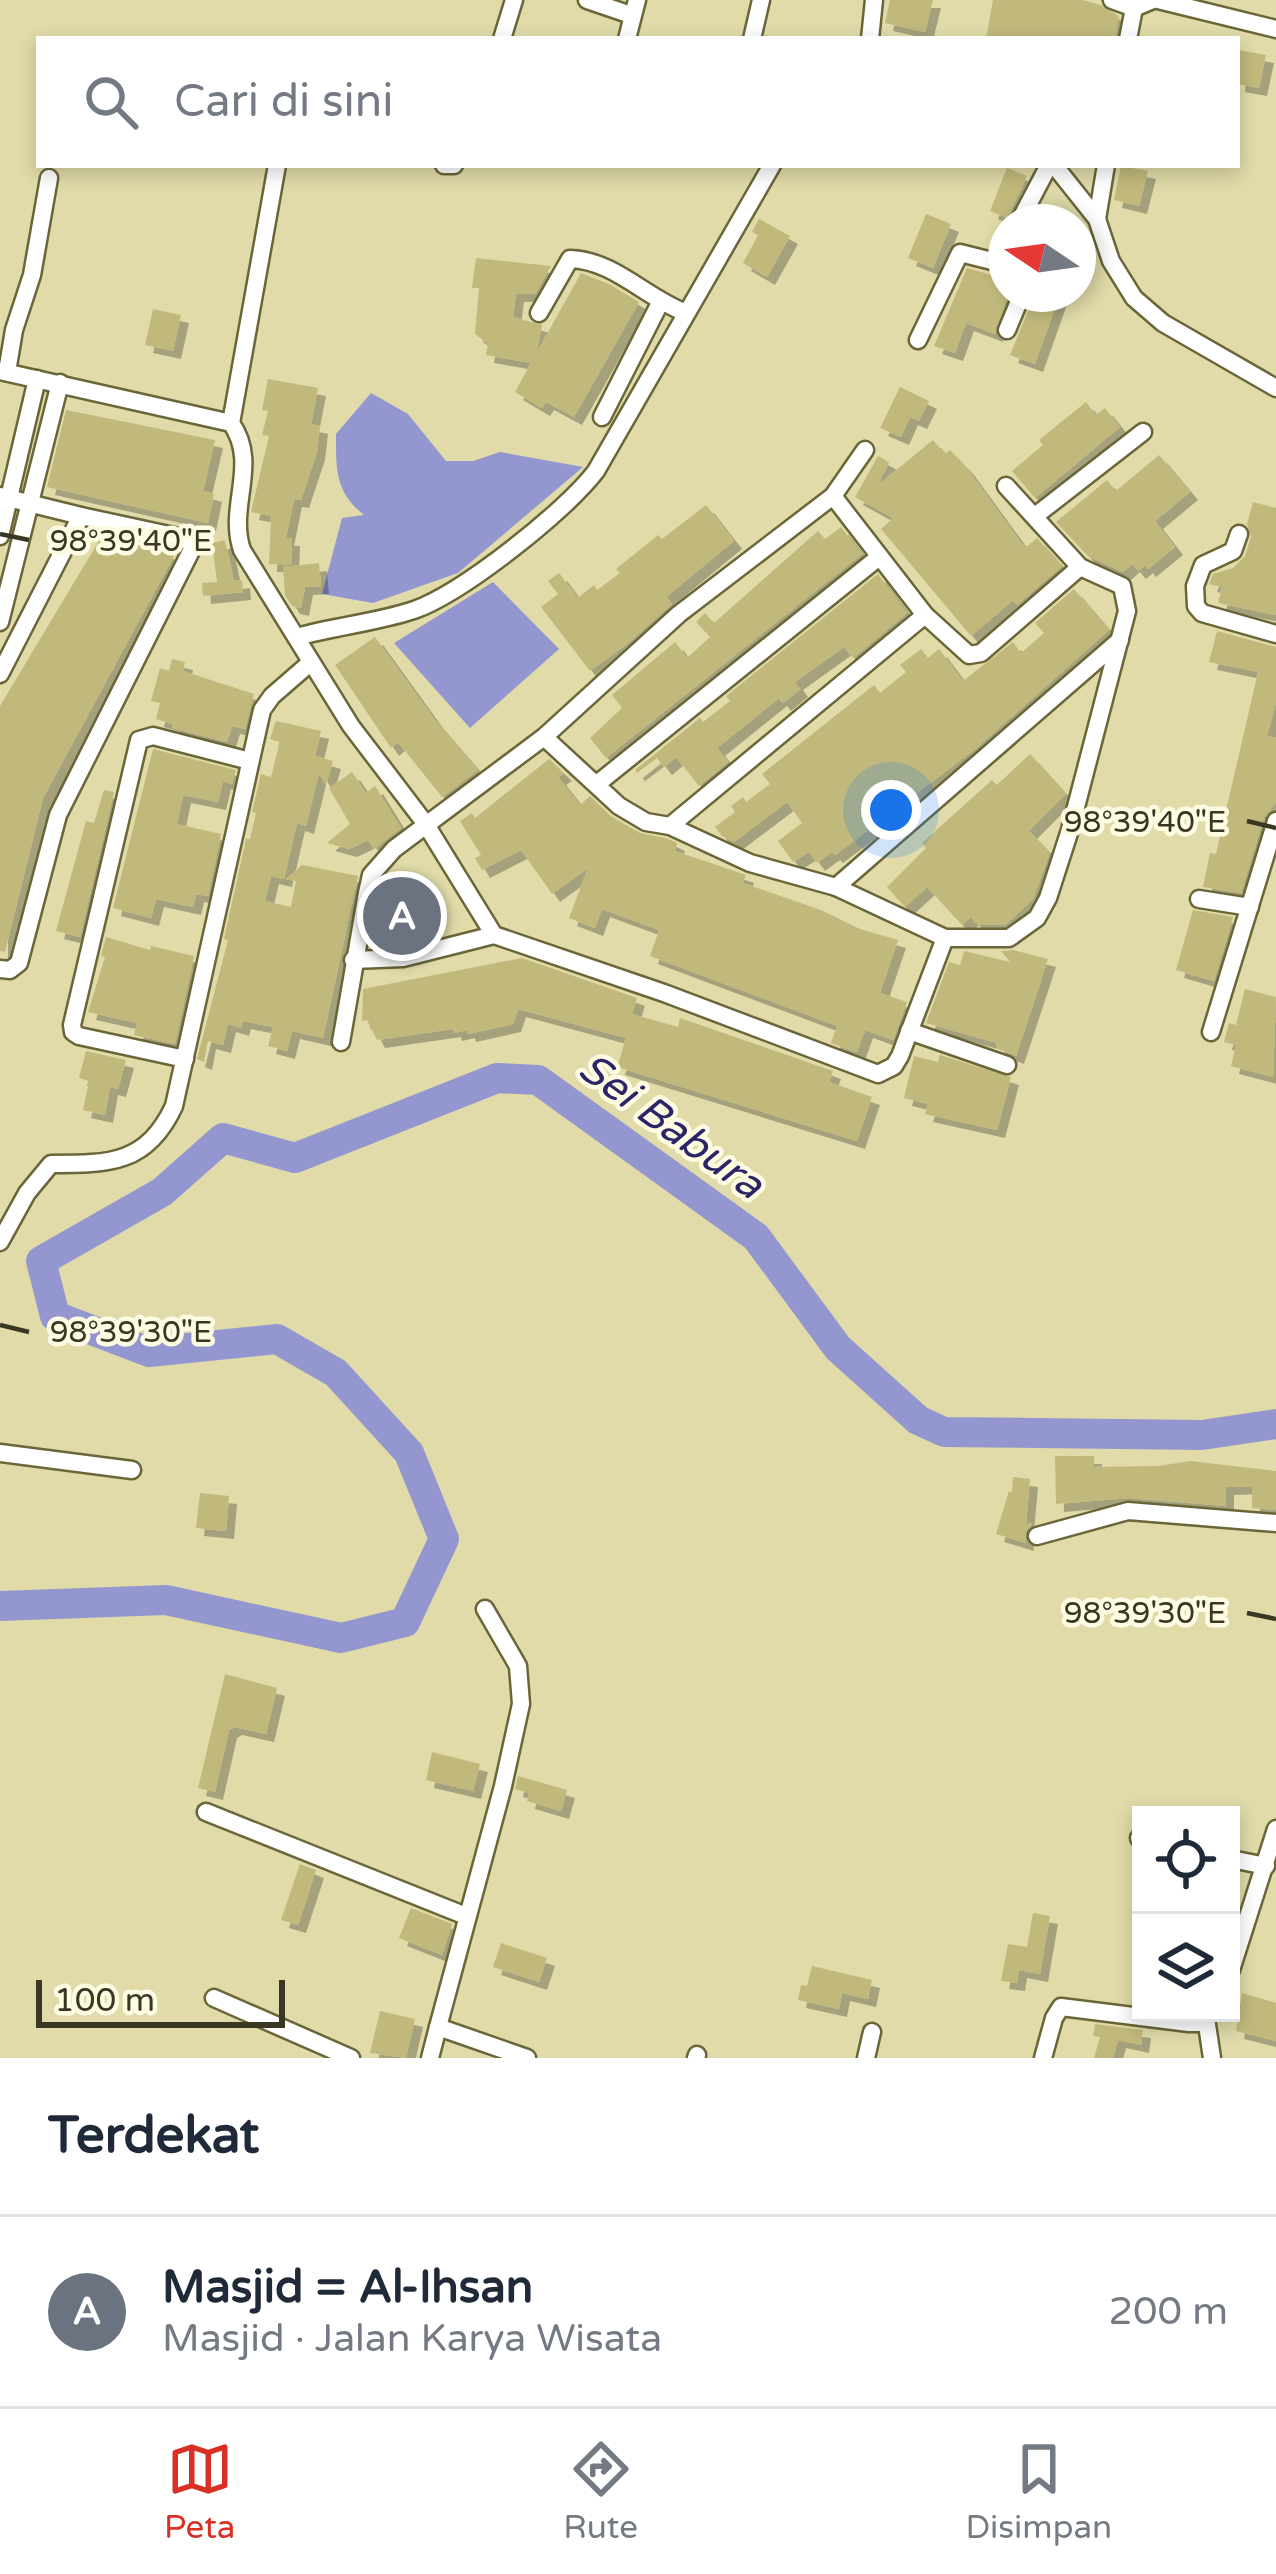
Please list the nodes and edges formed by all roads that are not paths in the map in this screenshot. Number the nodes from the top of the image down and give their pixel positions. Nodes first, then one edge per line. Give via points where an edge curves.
1 (514, 0) edge
2 (586, 0) edge
3 (761, 0) edge
4 (874, 0) edge
5 (1112, 0) edge
6 (1155, 0) edge
7 (634, 7) edge
8 (1134, 8) junction
9 (1276, 29) edge
10 (503, 36) edge
11 (753, 36) edge
12 (870, 36) edge
13 (1129, 36) edge
14 (276, 168) edge
15 (770, 168) edge
16 (1050, 168) edge
17 (1054, 168) edge
18 (1106, 168) edge
19 (49, 178) dead end
20 (1029, 204) edge
21 (1097, 219) junction
22 (988, 256) edge
23 (660, 303) junction
24 (684, 312) junction
25 (1014, 312) edge
26 (539, 313) dead end
27 (1007, 330) dead end
28 (918, 340) dead end
29 (3, 372) edge
30 (37, 379) junction
31 (60, 382) junction
32 (1276, 388) edge
33 (602, 416) dead end
34 (231, 422) junction
35 (1143, 432) dead end
36 (866, 450) dead end
37 (1006, 486) dead end
38 (833, 496) junction
39 (5, 498) edge
40 (31, 503) junction
41 (81, 516) junction
42 (1035, 516) junction
43 (1239, 535) dead end
44 (0, 536) edge
45 (879, 557) junction
46 (1080, 567) junction
47 (925, 615) junction
48 (0, 622) edge
49 (1276, 634) edge
50 (297, 637) junction
51 (1121, 640) junction
52 (310, 663) junction
53 (0, 674) edge
54 (544, 737) junction
55 (250, 761) junction
56 (597, 784) junction
57 (1276, 821) edge
58 (425, 823) junction
59 (670, 826) junction
60 (836, 886) junction
61 (1199, 899) dead end
62 (1250, 908) junction
63 (494, 934) junction
64 (945, 938) junction
65 (353, 960) junction
66 (0, 969) edge
67 (909, 1031) junction
68 (1211, 1032) dead end
69 (341, 1042) dead end
70 (185, 1059) junction
71 (1007, 1065) dead end
72 (0, 1242) edge
73 (0, 1454) edge
74 (132, 1470) dead end
75 (1276, 1523) edge
76 (1037, 1535) dead end
77 (485, 1609) dead end
78 (206, 1811) dead end
79 (1276, 1829) edge
80 (1240, 1860) edge
81 (1266, 1866) junction
82 (466, 1916) junction
83 (1240, 1943) edge
84 (214, 1998) dead end
85 (1132, 2016) edge
86 (1209, 2022) edge
87 (438, 2027) junction
88 (872, 2032) dead end
89 (351, 2058) edge
90 (430, 2058) edge
91 (527, 2058) edge
92 (866, 2058) edge
93 (1043, 2058) edge
94 (1212, 2058) edge

1 - 10 street
2 - 7 street
3 - 11 street
4 - 12 street
5 - 8 street
6 - 8 street
6 - 9 street
8 - 13 street
14 - 34 street
15 - 24 street
16 - 20 street
17 - 21 street
18 - 21 street
19 - 29 street
21 - 32 street via 1134,298
22 - 28 street via 959,253
23 - 24 street
23 - 26 street via 598,262 570,259
23 - 33 street
24 - 50 street via 575,498 420,608
25 - 27 street
29 - 30 street
30 - 31 street
30 - 39 street
31 - 34 street
31 - 40 street
34 - 50 street via 245,456 236,532
35 - 42 street
36 - 38 street
37 - 42 street
38 - 45 street
38 - 54 street via 679,614
39 - 40 street
39 - 44 street
40 - 41 street
40 - 48 street
41 - 53 street
41 - 66 street via 194,544 58,815 19,963
42 - 46 street
43 - 49 street via 1233,551 1203,565 1196,606
45 - 47 street
45 - 56 street
46 - 47 street via 976,655 962,652
46 - 51 street via 1125,590
47 - 59 street
50 - 52 street
51 - 60 street
51 - 64 street via 1048,898 1009,938
52 - 55 street via 262,710
52 - 58 street
54 - 56 street
54 - 58 street
55 - 70 street
55 - 70 street via 153,736 139,740 72,1025 79,1036
56 - 59 street via 646,822
57 - 62 street
58 - 63 street
58 - 65 street via 371,875
59 - 60 street via 750,863
60 - 64 street
61 - 62 street
62 - 68 street
63 - 65 street via 403,958
63 - 67 street via 868,1072 894,1066
64 - 67 street
65 - 69 street
67 - 71 street
70 - 72 street via 174,1106 146,1148 108,1163 52,1164
73 - 74 street
75 - 76 street via 1128,1511
77 - 82 street via 518,1666 521,1704
78 - 82 street
79 - 81 street
80 - 81 street
81 - 83 street
82 - 87 street
84 - 89 street
85 - 93 street via 1061,2007
86 - 94 street
87 - 90 street
87 - 91 street
88 - 92 street

